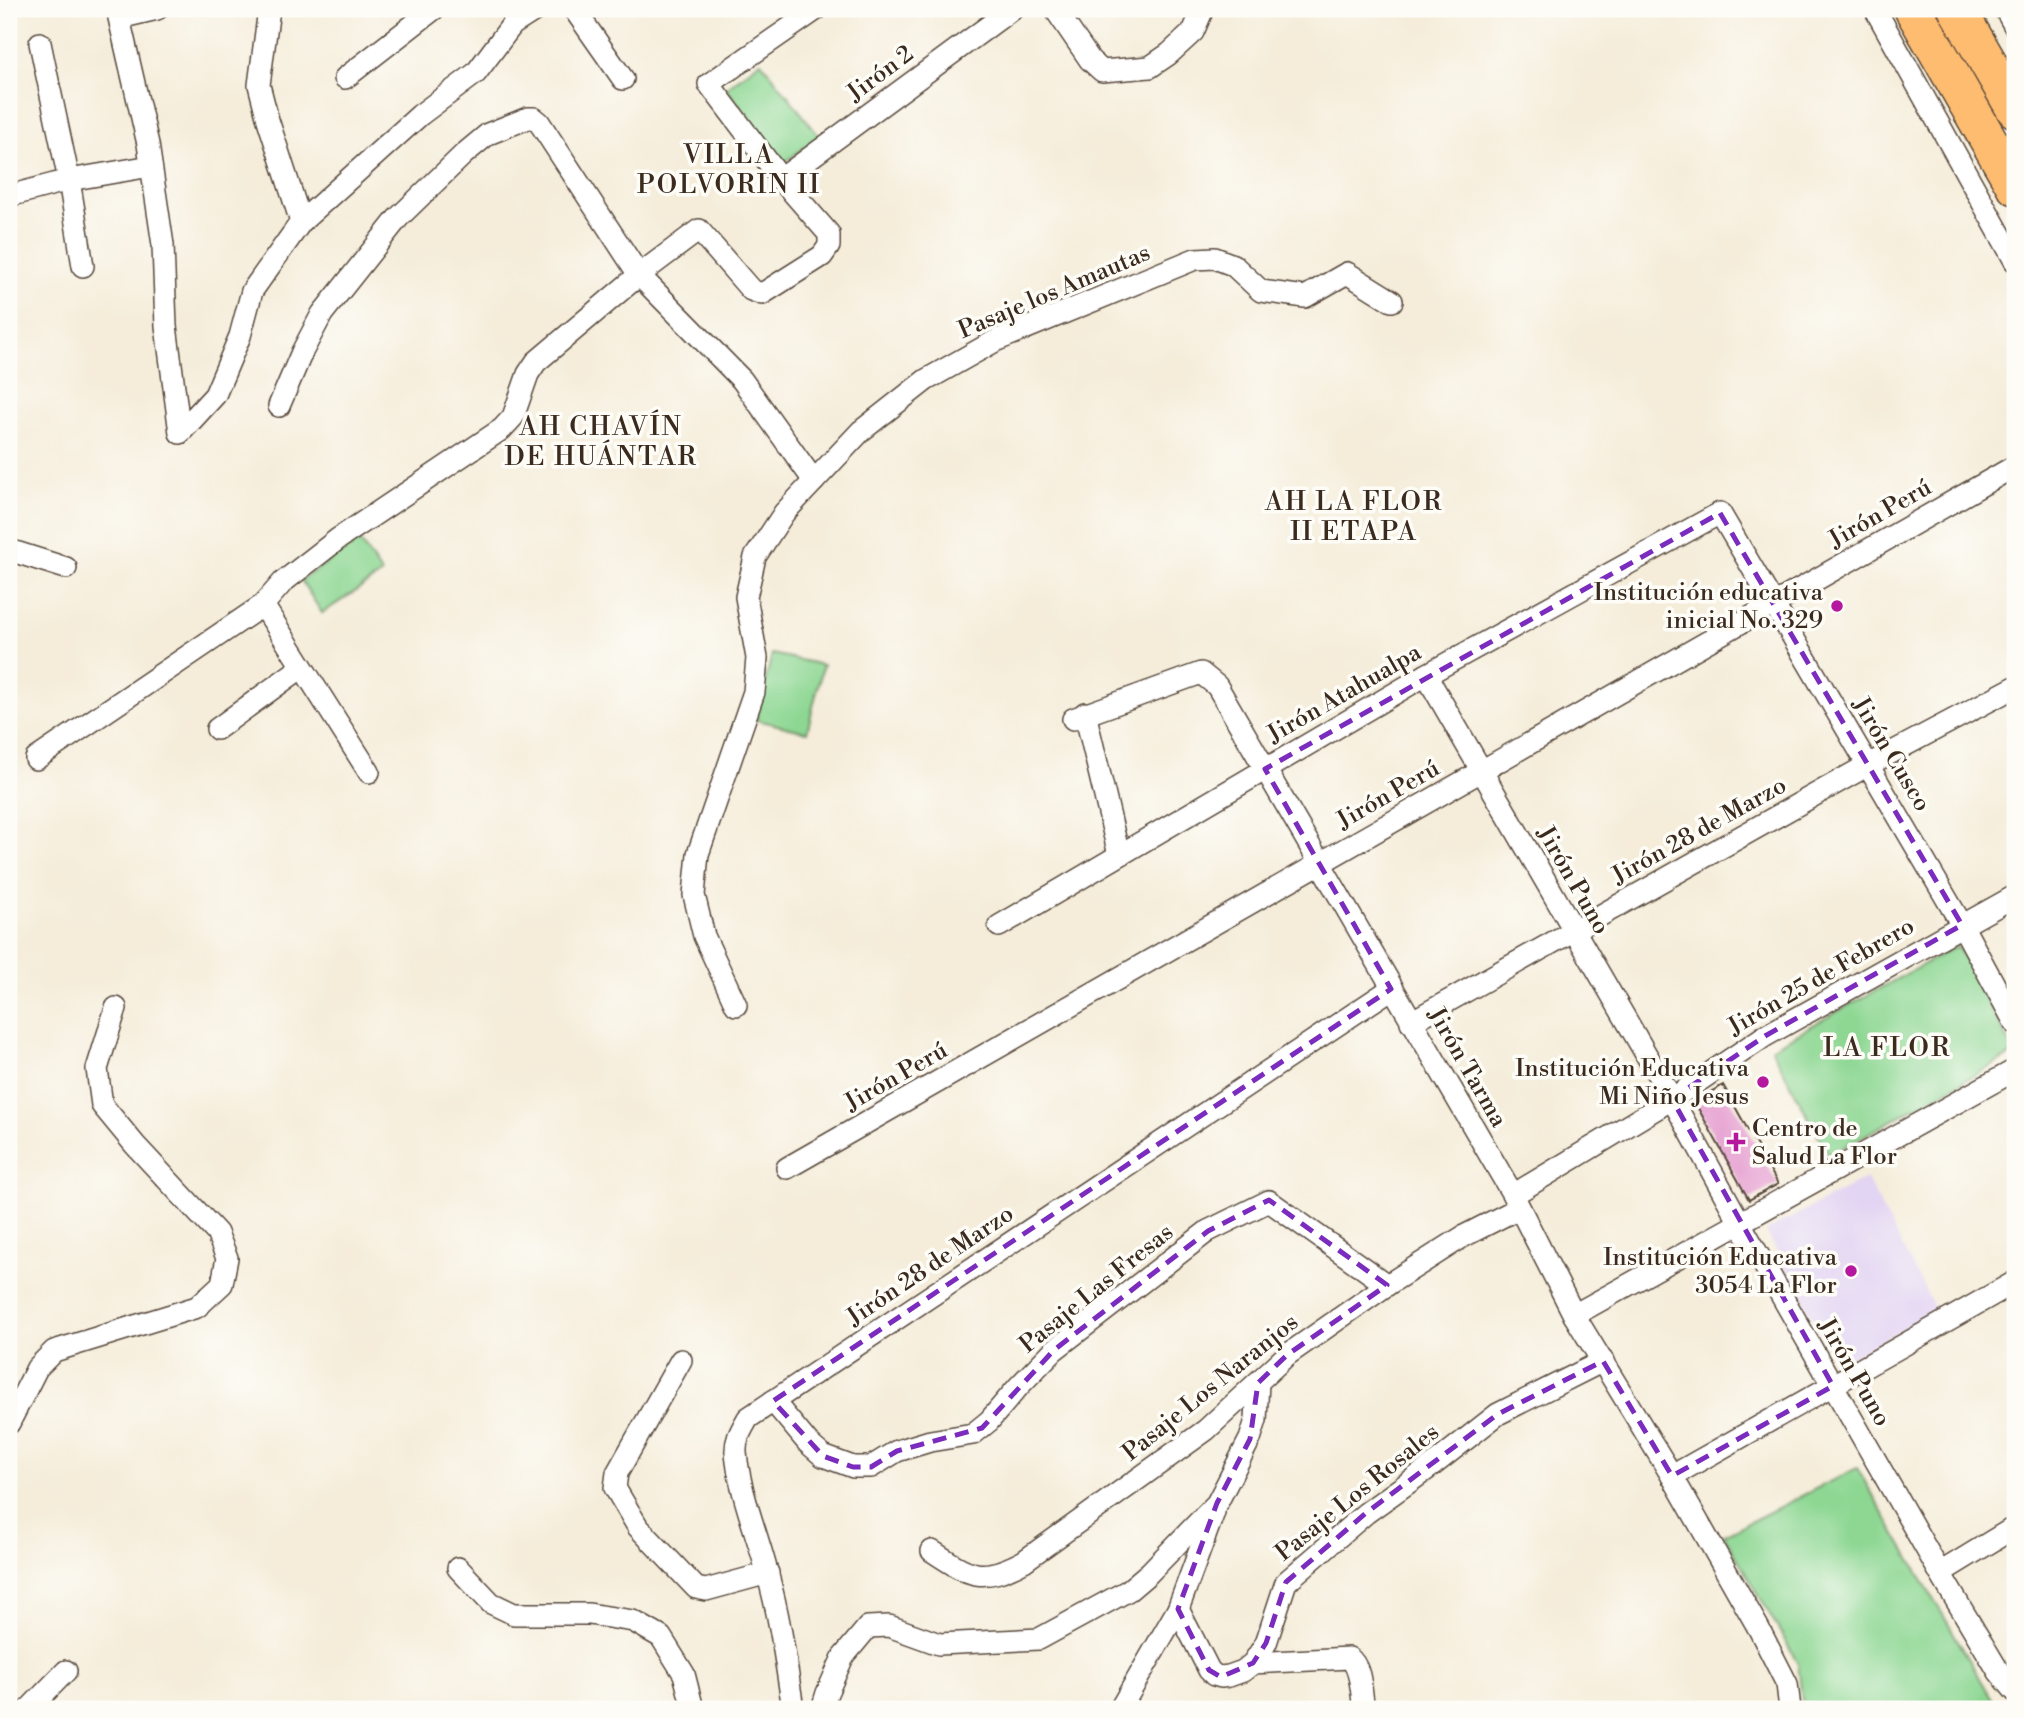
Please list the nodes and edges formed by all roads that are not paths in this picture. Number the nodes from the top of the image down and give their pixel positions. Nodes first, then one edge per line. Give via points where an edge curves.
1 (157, 9) edge
2 (269, 9) edge
3 (434, 9) edge
4 (537, 9) edge
5 (574, 9) edge
6 (817, 9) edge
7 (1055, 9) edge
8 (1203, 9) edge
9 (1875, 9) edge
10 (1913, 9) edge
11 (1957, 9) edge
12 (2005, 9) edge
13 (1004, 11) edge
14 (2015, 27) edge
15 (40, 43) dead end
16 (345, 78) dead end
17 (623, 79) dead end
18 (2015, 109) edge
19 (151, 166) junction
20 (781, 179) junction
21 (69, 180) junction
22 (2015, 186) edge
23 (9, 197) edge
24 (301, 222) junction
25 (2015, 261) edge
26 (83, 266) dead end
27 (639, 275) junction
28 (1392, 300) dead end
29 (279, 406) dead end
30 (2015, 466) edge
31 (814, 481) junction
32 (1720, 513) joint
33 (9, 550) edge
34 (66, 568) dead end
35 (1773, 604) junction
36 (263, 605) junction
37 (302, 667) junction
38 (1426, 675) junction
39 (2015, 687) edge
40 (217, 729) dead end
41 (36, 759) dead end
42 (1868, 765) junction
43 (1265, 769) junction
44 (1482, 771) junction
45 (369, 772) dead end
46 (1119, 855) junction
47 (1320, 864) junction
48 (2015, 896) edge
49 (1962, 925) junction
50 (999, 926) dead end
51 (1573, 931) junction
52 (1391, 989) junction
53 (736, 1005) dead end
54 (116, 1008) dead end
55 (1411, 1022) junction
56 (2015, 1023) edge
57 (2015, 1070) edge
58 (1672, 1099) junction
59 (787, 1168) dead end
60 (1516, 1201) junction
61 (1740, 1223) junction
62 (2015, 1282) edge
63 (1387, 1285) junction
64 (1574, 1315) junction
65 (681, 1360) dead end
66 (1603, 1361) junction
67 (1258, 1383) junction
68 (1833, 1386) junction
69 (773, 1401) junction
70 (9, 1423) edge
71 (1672, 1476) junction
72 (1217, 1503) junction
73 (2015, 1527) edge
74 (932, 1552) dead end
75 (458, 1568) dead end
76 (768, 1573) junction
77 (1940, 1573) junction
78 (1178, 1609) junction
79 (1253, 1663) junction
80 (66, 1671) dead end
81 (2015, 1691) edge
82 (29, 1709) edge
83 (693, 1709) edge
84 (793, 1709) edge
85 (822, 1709) edge
86 (1120, 1709) edge
87 (1364, 1709) edge
88 (1790, 1709) edge

1 - 19 street via 119,18
2 - 24 street via 259,85
3 - 16 street
4 - 24 street via 512,25 476,73 420,115
5 - 17 street
6 - 20 street via 709,84
7 - 8 street via 1102,71 1150,67 1193,32
9 - 25 street
10 - 22 highway
11 - 18 highway
12 - 14 street
13 - 20 street, Jirón 2
15 - 21 street
19 - 21 street
19 - 24 street via 180,433 215,395 252,291
20 - 27 street via 829,234 829,246 822,256 762,295 751,290 699,230
21 - 23 street
21 - 26 street
27 - 29 street via 539,122 528,118 488,134 398,218 322,314
27 - 31 street via 741,380
27 - 36 street via 536,362 513,417 502,429 338,539
28 - 31 street, Pasaje los Amautas via 1347,272 1305,297 1261,291 1233,265 1215,258 1195,260 995,341 926,380 862,431
30 - 35 street, Jirón Perú
31 - 53 street, Pasaje los Amautas via 784,513 755,557 746,597 757,658 754,692 698,854 694,895 704,936
32 - 35 street, Jirón Cusco
32 - 38 street, Jirón Atahualpa
33 - 34 street
35 - 42 street, Jirón Cusco
35 - 44 street, Jirón Perú
36 - 37 street
36 - 41 street
37 - 40 street
37 - 45 street
38 - 43 street, Jirón Atahualpa
38 - 44 street, Jirón Puno
39 - 42 street, Jirón 28 de Marzo
42 - 49 street, Jirón Cusco
42 - 51 street, Jirón 28 de Marzo
43 - 46 street, Jirón Atahualpa
43 - 46 street, Jirón Tarma via 1217,686 1201,674 1079,716
43 - 47 street, Jirón Tarma
44 - 47 street, Jirón Perú
44 - 51 street, Jirón Puno
46 - 50 street, Jirón Atahualpa
47 - 52 street, Jirón Tarma
47 - 59 street, Jirón Perú
48 - 49 street, Jirón 25 de Febrero
49 - 56 street, Jirón Cusco
49 - 58 street, Jirón 25 de Febrero via 1765,1036
51 - 55 street, Jirón 28 de Marzo
51 - 58 street, Jirón Puno
52 - 55 street, Jirón Tarma
52 - 69 street, Jirón 28 de Marzo
54 - 70 street via 97,1069 103,1105 217,1233 228,1258 222,1284 197,1307 54,1351 37,1367
55 - 60 street, Jirón Tarma
57 - 61 street
58 - 60 street, Jirón 25 de Febrero
58 - 61 street, Jirón Puno
60 - 63 street, Pasaje Los Naranjos
60 - 64 street, Jirón Tarma
61 - 64 street
61 - 68 street, Jirón Puno
62 - 68 street
63 - 67 street, Pasaje Los Naranjos via 1287,1355
63 - 69 street, Pasaje Las Fresas via 1266,1201 1208,1231 1054,1350 973,1434 897,1451 871,1467 853,1467 823,1456
64 - 66 street, Jirón Tarma
65 - 76 street via 617,1473 615,1488 638,1527 696,1588 706,1590
66 - 71 street, Jirón Tarma
66 - 79 street, Pasaje Los Rosales via 1498,1414 1356,1521 1286,1582 1266,1643
67 - 72 street via 1250,1439
67 - 74 street, Pasaje Los Naranjos via 1206,1430 1003,1573 965,1572
68 - 71 street
68 - 77 street, Jirón Puno
69 - 76 street, Jirón 28 de Marzo via 748,1418 736,1450 742,1488
71 - 88 street, Jirón Tarma via 1787,1684
72 - 78 street
72 - 85 street via 1129,1590 1044,1637 939,1644 889,1626 869,1627 843,1657
73 - 77 street
75 - 83 street via 491,1603 514,1614 589,1614 633,1621 661,1637 684,1674
76 - 84 street, Jirón 28 de Marzo
77 - 81 street, Jirón Puno
78 - 79 street via 1214,1675 1235,1674
78 - 86 street
79 - 87 street via 1349,1658 1356,1668
80 - 82 street

